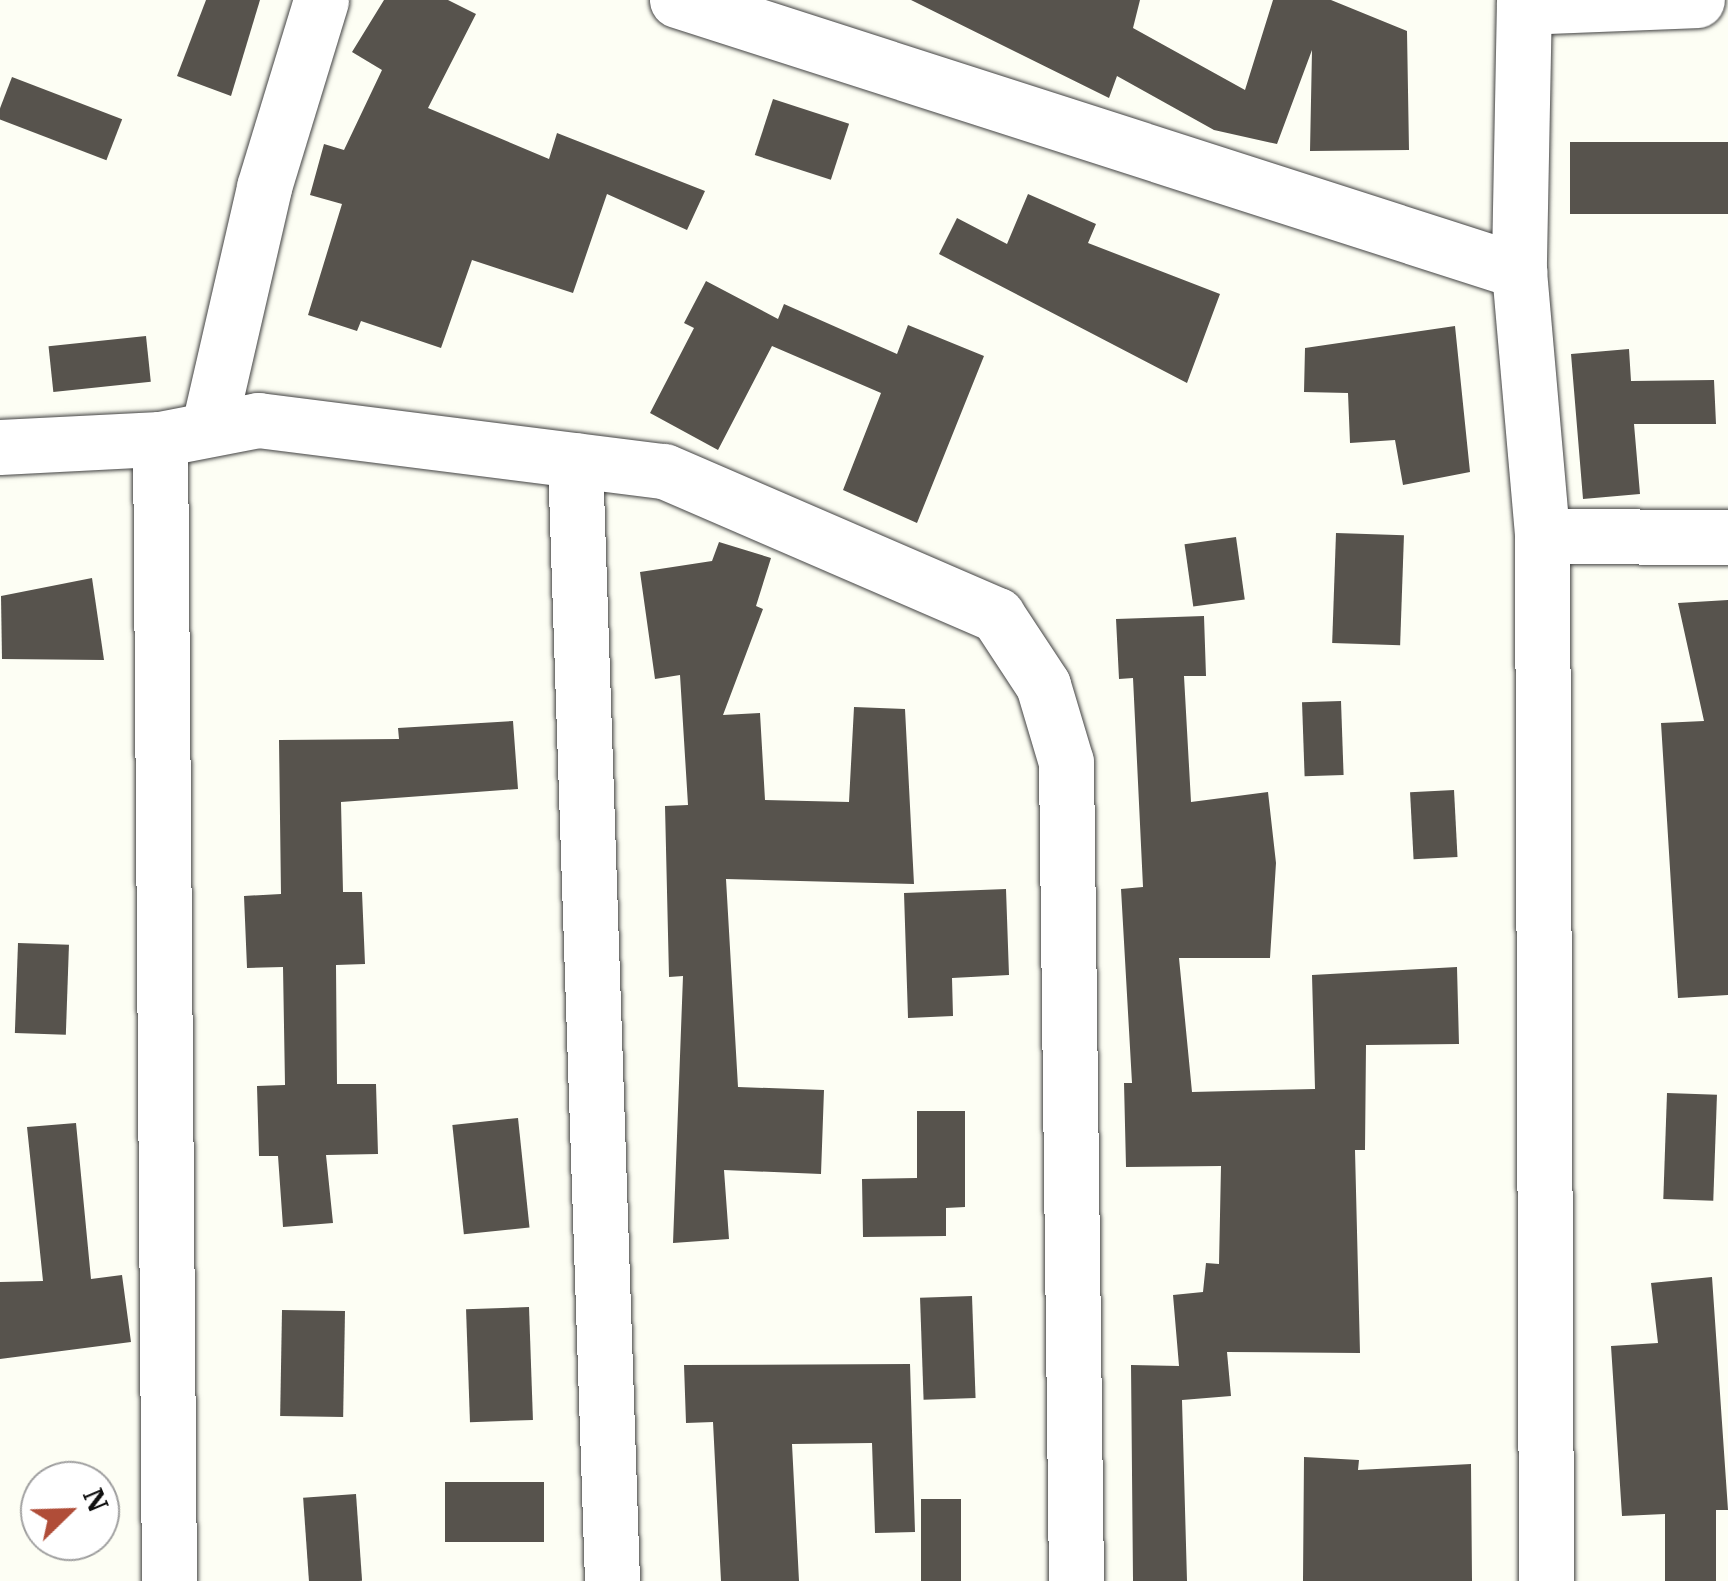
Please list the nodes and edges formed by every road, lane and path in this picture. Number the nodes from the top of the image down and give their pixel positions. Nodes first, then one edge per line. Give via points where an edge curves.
1 (321, 0) edge
2 (676, 0) edge
3 (1697, 0) edge
4 (1524, 4) edge
5 (1519, 271) junction
6 (184, 432) junction
7 (0, 447) edge
8 (575, 460) junction
9 (1542, 536) junction
10 (1728, 537) edge
11 (169, 1581) edge
12 (612, 1581) edge
13 (1076, 1581) edge
14 (1546, 1581) edge

1 - 6 street
2 - 5 street
3 - 4 street
4 - 5 street
5 - 9 street
6 - 7 street
6 - 8 street via 258,420
6 - 11 street
8 - 12 street
8 - 13 street via 664,471 998,616 1043,684 1066,762
9 - 10 street
9 - 14 street

